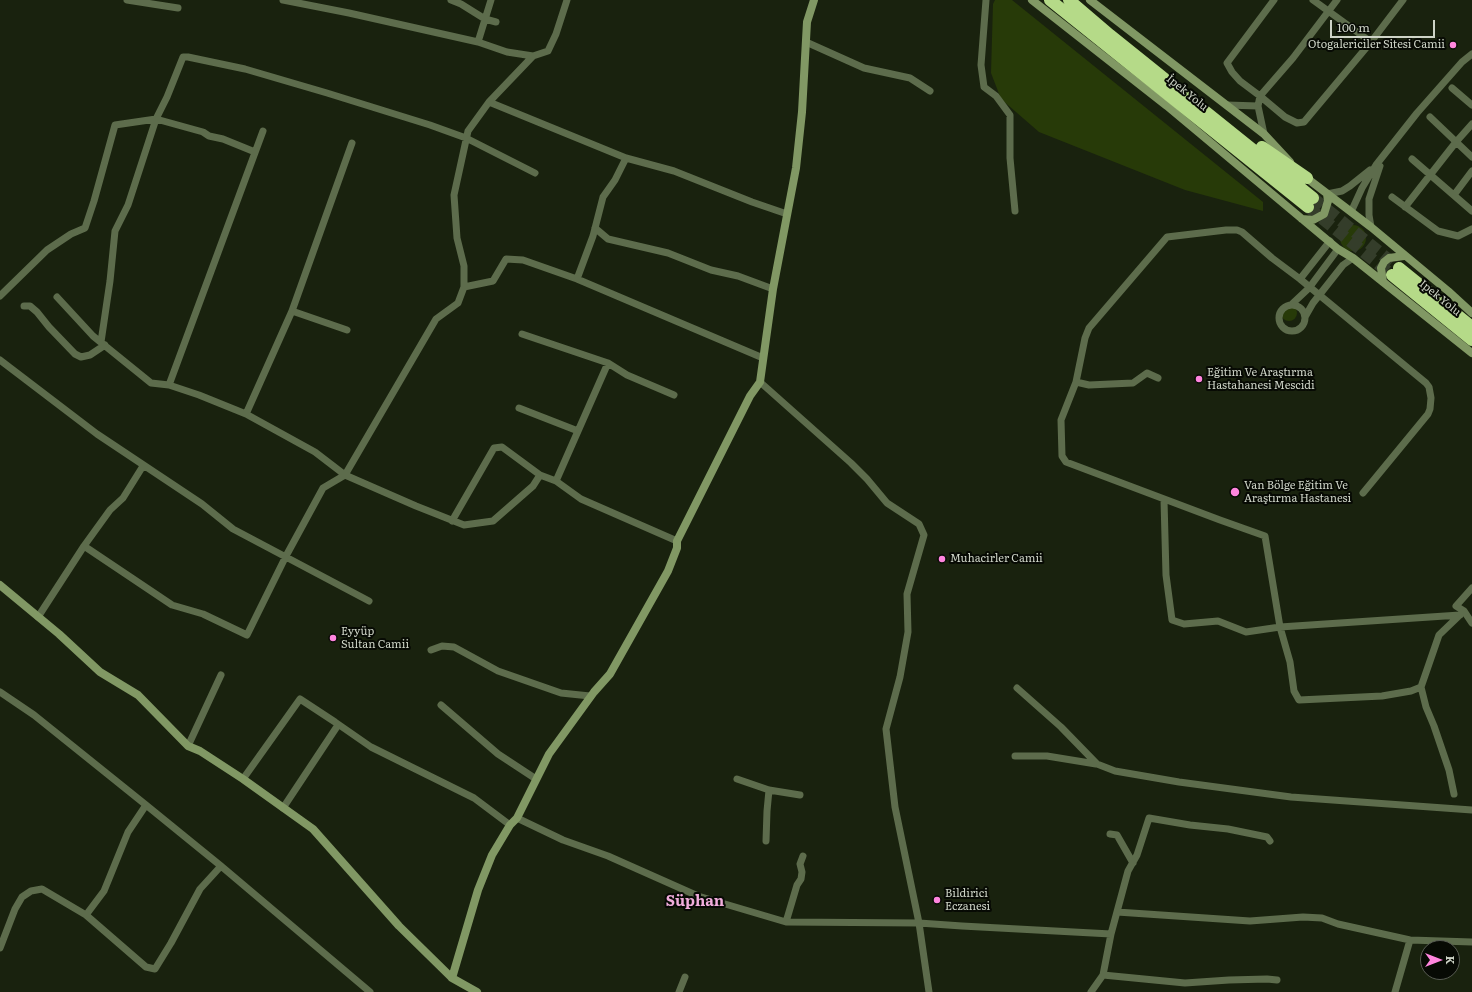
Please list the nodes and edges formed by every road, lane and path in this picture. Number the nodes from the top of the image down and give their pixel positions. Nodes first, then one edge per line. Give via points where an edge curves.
1 (127, 0) edge
2 (283, 0) edge
3 (451, 0) edge
4 (492, 0) edge
5 (567, 0) edge
6 (814, 0) edge
7 (986, 0) edge
8 (1032, 0) edge
9 (1050, 0) edge
10 (1070, 0) edge
11 (1090, 0) edge
12 (1274, 0) edge
13 (1313, 0) edge
14 (1337, 0) edge
15 (1403, 0) edge
16 (178, 8) dead end
17 (1329, 11) junction
18 (485, 19) junction
19 (496, 22) dead end
20 (478, 42) junction
21 (806, 42) junction
22 (1371, 42) junction
23 (1472, 54) edge
24 (533, 56) junction
25 (1452, 88) dead end
26 (930, 91) dead end
27 (1260, 96) junction
28 (489, 102) junction
29 (1227, 105) junction
30 (1472, 105) edge
31 (1258, 106) junction
32 (1430, 117) dead end
33 (156, 119) junction
34 (1472, 124) edge
35 (263, 131) dead end
36 (1264, 134) junction
37 (466, 138) junction
38 (1456, 142) junction
39 (352, 143) dead end
40 (255, 152) junction
41 (1385, 153) junction
42 (1472, 156) edge
43 (626, 158) junction
44 (1412, 159) dead end
45 (1376, 165) junction
46 (1472, 171) edge
47 (535, 173) dead end
48 (1430, 175) junction
49 (1307, 178) junction
50 (1327, 194) junction
51 (1454, 195) junction
52 (1392, 197) dead end
53 (1405, 207) junction
54 (1015, 211) dead end
55 (1472, 211) edge
56 (1351, 212) junction
57 (787, 214) junction
58 (1302, 218) junction
59 (1371, 227) junction
60 (595, 228) junction
61 (1472, 229) edge
62 (1330, 241) junction
63 (1338, 249) junction
64 (1404, 256) junction
65 (1353, 258) junction
66 (1391, 275) junction
67 (577, 278) junction
68 (1300, 279) junction
69 (464, 287) junction
70 (1310, 288) junction
71 (773, 289) junction
72 (1448, 291) junction
73 (1319, 295) junction
74 (0, 296) edge
75 (57, 297) dead end
76 (1292, 304) junction
77 (24, 306) dead end
78 (1472, 307) edge
79 (292, 311) junction
80 (1472, 313) edge
81 (1305, 317) junction
82 (1472, 327) edge
83 (347, 330) dead end
84 (522, 334) dead end
85 (1472, 340) edge
86 (103, 344) junction
87 (1472, 353) edge
88 (763, 358) junction
89 (0, 360) edge
90 (608, 363) junction
91 (1158, 378) dead end
92 (760, 382) junction
93 (1076, 382) junction
94 (169, 385) junction
95 (674, 395) dead end
96 (519, 408) dead end
97 (246, 414) junction
98 (578, 431) junction
99 (143, 466) junction
100 (346, 475) junction
101 (540, 475) junction
102 (556, 481) junction
103 (1363, 493) dead end
104 (1164, 500) junction
105 (452, 521) junction
106 (677, 541) junction
107 (84, 546) junction
108 (286, 556) junction
109 (0, 585) edge
110 (1472, 588) edge
111 (369, 601) dead end
112 (1462, 613) junction
113 (38, 617) junction
114 (1472, 623) edge
115 (1280, 627) junction
116 (431, 650) dead end
117 (221, 675) dead end
118 (1421, 687) junction
119 (1017, 688) dead end
120 (0, 692) edge
121 (590, 696) junction
122 (441, 704) dead end
123 (338, 725) junction
124 (188, 746) junction
125 (1015, 756) dead end
126 (1097, 764) junction
127 (243, 779) junction
128 (536, 779) junction
129 (737, 779) dead end
130 (769, 790) junction
131 (1454, 794) dead end
132 (800, 795) dead end
133 (146, 805) junction
134 (283, 808) junction
135 (1472, 810) edge
136 (518, 818) junction
137 (510, 825) junction
138 (1110, 834) dead end
139 (766, 841) dead end
140 (1270, 841) dead end
141 (803, 856) dead end
142 (1133, 863) junction
143 (221, 866) junction
144 (1117, 912) junction
145 (86, 915) junction
146 (786, 922) junction
147 (919, 922) junction
148 (1111, 934) junction
149 (1410, 940) junction
150 (1472, 942) edge
151 (0, 948) edge
152 (1102, 975) junction
153 (685, 977) dead end
154 (452, 978) junction
155 (1277, 980) dead end
156 (370, 992) edge
157 (477, 992) edge
158 (679, 992) edge
159 (930, 992) edge
160 (1091, 992) edge
161 (1395, 992) edge

1 - 16 street
2 - 20 street
3 - 18 street
4 - 18 street
5 - 24 street via 548,51
6 - 21 street via 807,22
7 - 54 street via 981,65 984,87 996,96 1010,115 1010,158
8 - 58 street via 1167,106
9 - 10 highway, İpek Yolu via 1310,202
10 - 49 highway
11 - 29 street
12 - 27 street via 1227,63 1240,81
13 - 17 street
14 - 17 street
15 - 22 street
17 - 22 street
17 - 27 street
18 - 19 street
18 - 20 street
20 - 24 street via 506,52
21 - 26 street via 864,68 910,78
21 - 57 street via 797,161
22 - 27 street via 1304,122 1297,123 1286,117
23 - 41 street via 1417,113
24 - 28 street
25 - 30 street
27 - 31 street
28 - 37 street via 468,131
28 - 43 street
29 - 31 street
29 - 36 street
31 - 36 street
32 - 38 street
33 - 37 street via 181,60 188,57 327,93
33 - 40 street via 203,132
33 - 74 street via 115,125 85,228 47,250
33 - 86 street via 128,205 115,231
34 - 38 street
35 - 40 street
36 - 49 street
37 - 47 street
37 - 69 street via 454,195 457,238 464,266
38 - 42 street
38 - 48 street
39 - 79 street
40 - 94 street
41 - 45 street
41 - 59 street via 1369,198
43 - 57 street via 674,171
43 - 60 street via 603,197
44 - 48 street
45 - 50 street via 1350,186
45 - 56 street
46 - 51 street
48 - 51 street
48 - 53 street
49 - 50 street
50 - 56 street
50 - 58 street via 1324,214 1313,220
51 - 55 street
52 - 53 street
53 - 61 street via 1438,231 1458,236
56 - 59 street
57 - 71 street
58 - 62 street
59 - 64 street
60 - 67 street
60 - 71 street via 608,239 668,254
62 - 63 street
62 - 68 street
63 - 65 street
63 - 70 street
64 - 66 street via 1389,258 1384,262 1381,268
64 - 72 street
65 - 66 street
65 - 73 street via 1343,265
66 - 82 highway, Ipek Yolu
66 - 85 highway, Ipek Yolu
66 - 87 street
67 - 69 street via 523,260 506,259 493,281
67 - 88 street
68 - 70 street
68 - 93 street via 1237,230 1167,236 1089,328
69 - 100 street via 458,302 436,319
70 - 73 street
70 - 76 street
71 - 88 street
72 - 78 street
72 - 80 street
73 - 81 street
73 - 103 street via 1419,376 1426,383 1430,393 1431,404 1428,414
75 - 86 street
76 - 81 street via 1303,310
76 - 81 street via 1279,313 1282,326 1294,330 1302,326
77 - 86 street via 30,306 37,312 75,354 81,357 90,355
79 - 83 street
79 - 97 street
84 - 90 street
86 - 94 street via 151,383
88 - 92 street
89 - 99 street
90 - 95 street via 627,375
90 - 98 street
91 - 93 street via 1147,373 1133,383 1089,385
92 - 106 street via 750,396
92 - 147 street via 851,463 887,503 919,524 924,536 907,594 908,632 900,677 886,729 895,806
93 - 104 street via 1061,420 1062,456 1066,462
94 - 97 street
96 - 98 street
97 - 100 street via 315,452
98 - 102 street
99 - 107 street via 123,498 110,510
99 - 108 street via 202,504 233,529
100 - 105 street
100 - 108 street via 323,488
101 - 102 street
101 - 105 street via 533,486 493,521 464,525
101 - 105 street via 502,447 494,448
102 - 106 street via 581,499
104 - 115 street via 1265,536
104 - 115 street via 1166,575 1172,620 1184,624 1218,621 1246,632
106 - 121 street via 677,548 668,571 610,674
107 - 108 street via 172,605 203,614 247,634
107 - 113 street
108 - 111 street
109 - 113 street
110 - 112 street via 1456,606
112 - 114 street
112 - 115 street
112 - 118 street via 1439,635
113 - 124 street via 100,672 138,695
115 - 118 street via 1298,700 1382,696
116 - 121 street via 442,646 454,646 498,671 561,693
117 - 124 street
118 - 131 street via 1449,770
119 - 126 street via 1061,726
120 - 133 street via 34,715
121 - 128 street via 549,754
122 - 128 street via 498,754
123 - 127 street via 300,700
123 - 134 street
123 - 137 street via 371,747 474,798
124 - 127 street
125 - 126 street via 1047,756
126 - 135 street via 1115,771 1284,797
127 - 134 street
128 - 136 street
129 - 130 street
130 - 132 street
130 - 139 street
133 - 143 street
133 - 145 street via 128,832 104,891
134 - 154 street via 313,829 399,926
136 - 137 street
136 - 146 street via 563,840 608,856 698,896
137 - 154 street via 492,855 478,890
138 - 142 street via 1117,835
140 - 142 street via 1267,837 1228,829 1149,818
141 - 146 street via 800,864 801,879
142 - 144 street via 1128,871
143 - 145 street via 200,889 155,969 146,967
143 - 156 street
144 - 148 street
144 - 149 street via 1250,921 1322,918
145 - 151 street via 42,889 31,891 22,897 15,909
146 - 147 street
147 - 148 street
147 - 159 street
148 - 152 street
149 - 150 street
149 - 161 street
152 - 155 street via 1185,982
152 - 160 street
153 - 158 street
154 - 157 street

